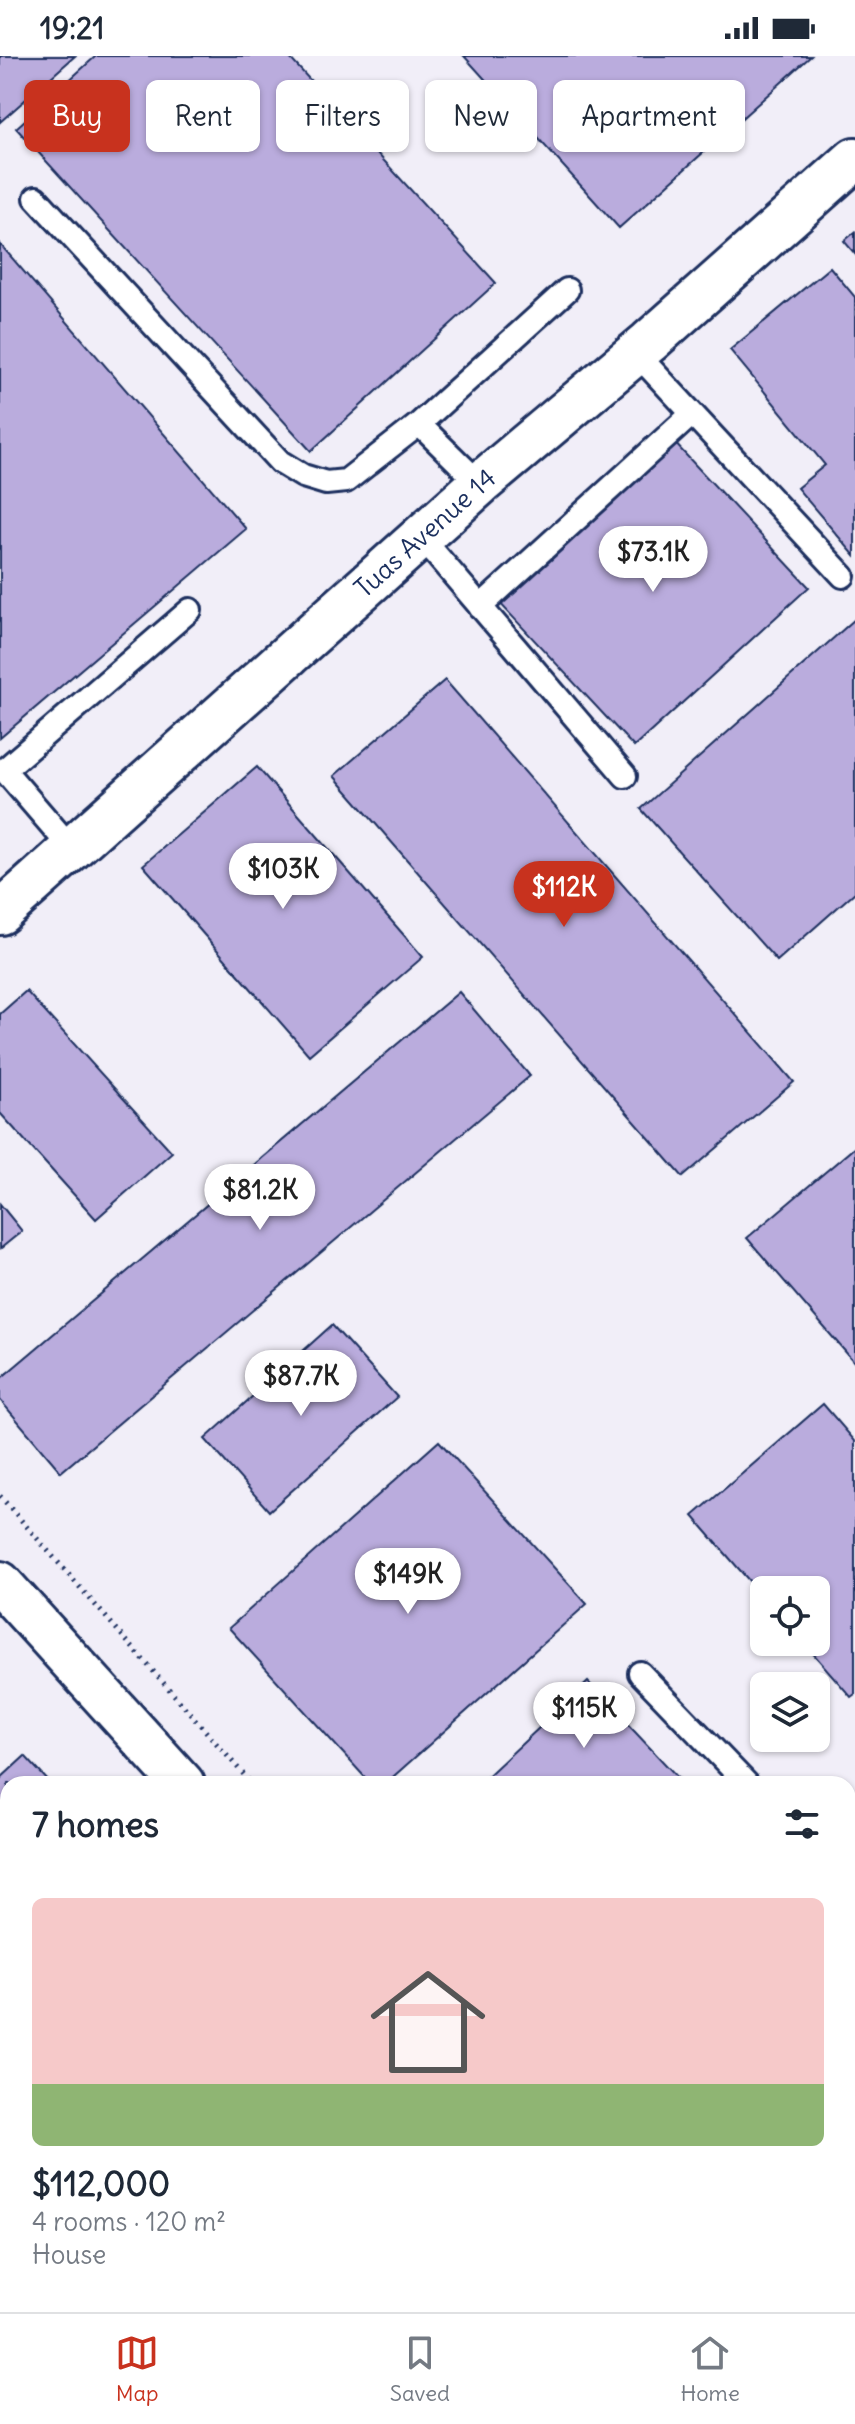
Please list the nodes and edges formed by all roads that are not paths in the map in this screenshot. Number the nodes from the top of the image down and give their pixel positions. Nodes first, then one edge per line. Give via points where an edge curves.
1 (855, 159) edge
2 (36, 198) dead end
3 (567, 290) dead end
4 (636, 353) junction
5 (692, 414) junction
6 (419, 424) junction
7 (480, 484) junction
8 (421, 537) junction
9 (843, 576) dead end
10 (480, 607) junction
11 (190, 610) dead end
12 (625, 776) dead end
13 (72, 849) junction
14 (0, 913) edge
15 (0, 1583) edge
16 (640, 1673) dead end
17 (176, 1776) edge
18 (739, 1776) edge

1 - 4 street, Tuas Avenue 14
2 - 6 lane via 280,462 303,476 326,483 346,481
3 - 6 lane
4 - 5 lane
4 - 7 street, Tuas Avenue 14
5 - 9 lane
5 - 10 lane
6 - 7 lane
7 - 8 street, Tuas Avenue 14
8 - 10 lane
8 - 13 street, Tuas Avenue 14
10 - 12 lane
11 - 13 lane via 4,770
13 - 14 street, Tuas Avenue 14
15 - 17 street
16 - 18 lane

